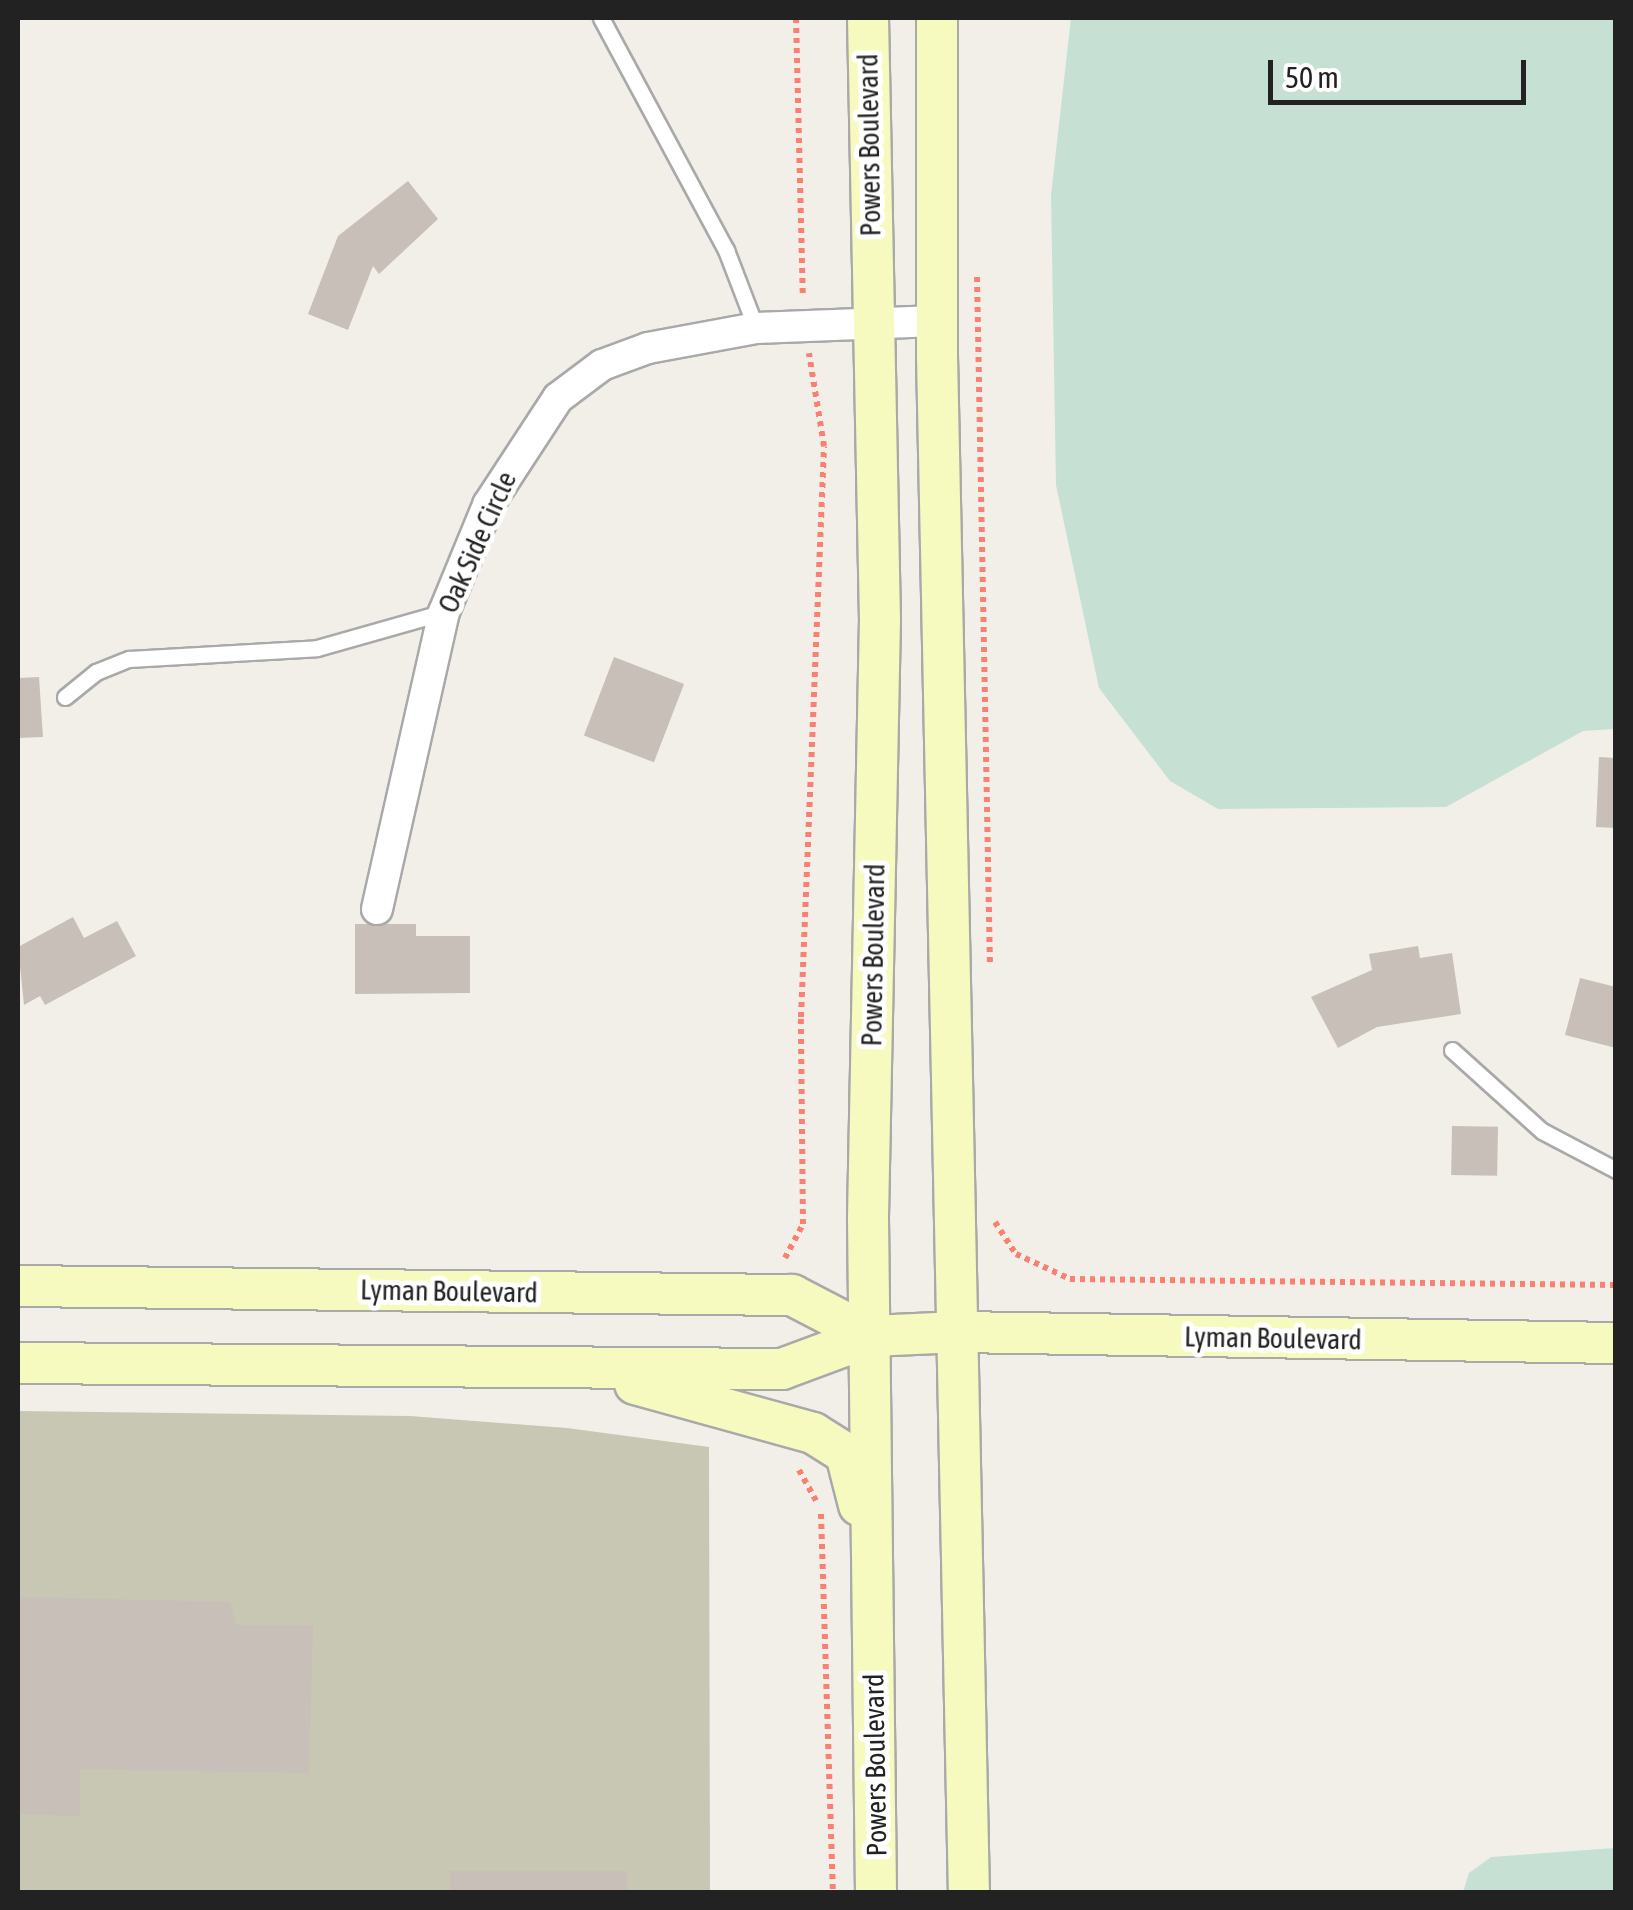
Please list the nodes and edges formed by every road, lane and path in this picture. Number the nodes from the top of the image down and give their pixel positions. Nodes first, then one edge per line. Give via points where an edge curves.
1 (600, 18) edge
2 (868, 18) edge
3 (937, 18) edge
4 (977, 270) dead end
5 (874, 321) junction
6 (937, 321) junction
7 (756, 328) junction
8 (444, 612) junction
9 (65, 697) dead end
10 (813, 698) dead end
11 (377, 909) dead end
12 (990, 984) dead end
13 (1452, 1050) dead end
14 (1616, 1170) edge
15 (994, 1219) dead end
16 (768, 1262) dead end
17 (1616, 1285) edge
18 (18, 1286) edge
19 (959, 1332) junction
20 (871, 1336) junction
21 (1616, 1343) edge
22 (18, 1363) edge
23 (542, 1368) junction
24 (793, 1463) dead end
25 (873, 1582) junction
26 (833, 1892) edge
27 (876, 1892) edge
28 (969, 1892) edge

1 - 7 lane via 726,250
2 - 5 main road, Powers Boulevard
3 - 6 main road
4 - 12 path
5 - 6 street, Oak Side Circle
5 - 7 street, Oak Side Circle
5 - 20 main road, Powers Boulevard via 880,619
6 - 19 main road
7 - 8 street, Oak Side Circle via 648,348 602,365 558,398 488,506
8 - 9 lane via 317,648 129,659 96,672
8 - 11 street, Oak Side Circle
10 - 16 path via 800,1017 804,1224 790,1254
13 - 14 lane via 1542,1131
15 - 17 path via 1016,1254 1070,1279
18 - 20 main road, Lyman Boulevard via 792,1295
19 - 20 main road, Lyman Boulevard
19 - 21 main road, Lyman Boulevard
19 - 28 main road
20 - 23 main road, Lyman Boulevard via 782,1369
20 - 25 main road, Powers Boulevard
22 - 23 main road, Lyman Boulevard
23 - 25 main road via 659,1389 813,1433 846,1454
24 - 26 path via 820,1508 823,1534
25 - 27 main road, Powers Boulevard

